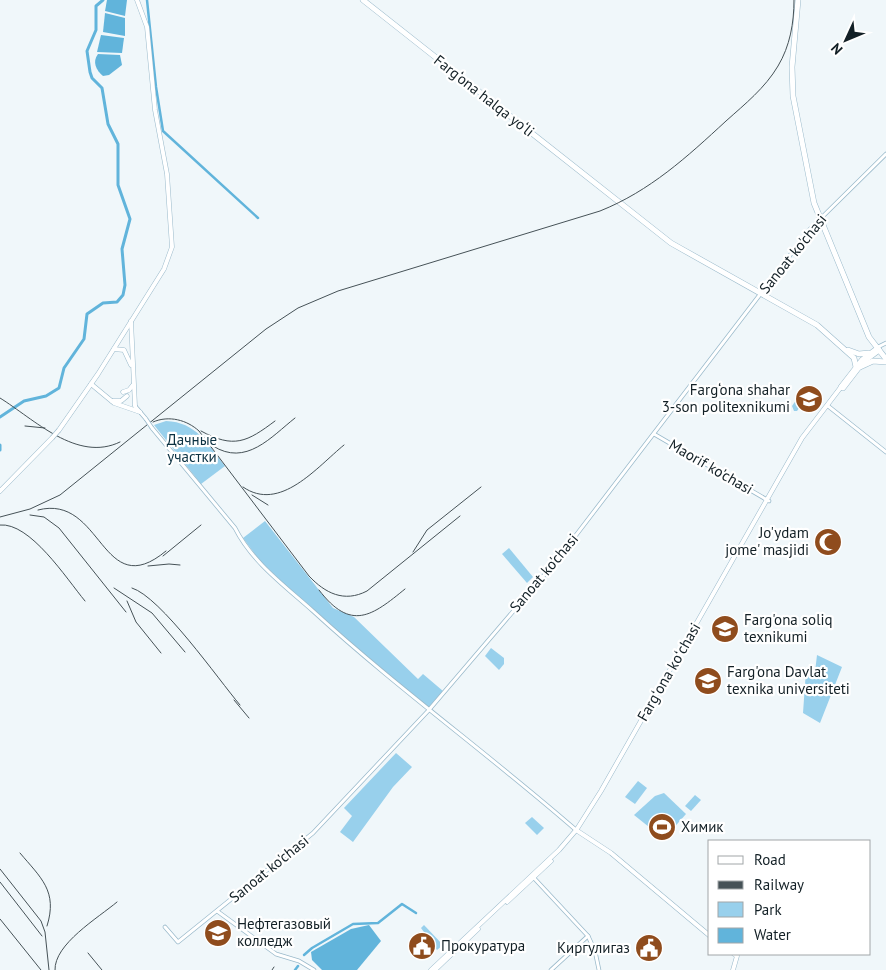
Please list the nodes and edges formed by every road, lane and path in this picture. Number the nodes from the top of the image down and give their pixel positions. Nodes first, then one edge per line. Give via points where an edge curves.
1 (137, 0) edge
2 (363, 0) edge
3 (799, 0) edge
4 (886, 154) edge
5 (821, 218) junction
6 (761, 294) junction
7 (131, 321) junction
8 (886, 344) edge
9 (842, 346) junction
10 (114, 349) junction
11 (878, 349) junction
12 (869, 353) junction
13 (886, 359) edge
14 (857, 368) junction
15 (132, 371) junction
16 (91, 384) junction
17 (133, 385) junction
18 (842, 387) junction
19 (124, 392) dead end
20 (127, 396) dead end
21 (110, 400) junction
22 (135, 406) joint
23 (828, 406) junction
24 (140, 412) junction
25 (654, 434) junction
26 (886, 452) edge
27 (0, 492) edge
28 (768, 500) junction
29 (428, 711) junction
30 (577, 830) junction
31 (532, 876) junction
32 (675, 905) junction
33 (217, 911) junction
34 (165, 927) dead end
35 (708, 932) edge
36 (588, 936) junction
37 (735, 955) edge
38 (314, 970) edge
39 (431, 970) edge
40 (435, 970) edge
41 (551, 970) edge
42 (598, 970) edge
43 (733, 970) edge

1 - 7 main road via 147,27 155,110 167,174 172,248 164,269
2 - 6 highway, Farg‘ona halqa yo‘li via 646,224 694,257
3 - 5 highway via 795,102
4 - 5 main road, Sanoat ko'chasi
5 - 6 main road, Sanoat ko'chasi
5 - 11 highway
6 - 9 highway, Farg‘ona halqa yo‘li via 809,320
6 - 25 main road, Sanoat ko'chasi
7 - 10 main road
7 - 15 main road
8 - 11 main road
9 - 12 highway via 855,353
9 - 14 highway via 855,359
10 - 15 main road via 125,351
10 - 16 main road
11 - 12 highway, Fargʻona koʻchasi
11 - 13 highway
11 - 14 highway, Fargʻona koʻchasi
12 - 14 highway, Fargʻona koʻchasi
13 - 14 highway
14 - 18 highway, Fargʻona koʻchasi
15 - 17 main road
16 - 21 main road
16 - 27 main road, bridge via 59,430
17 - 19 main road
17 - 22 main road
18 - 23 main road, Fargʻona koʻchasi
18 - 28 main road, Fargʻona koʻchasi via 802,438
20 - 21 main road via 121,401
21 - 24 main road
22 - 24 main road
23 - 26 main road
23 - 28 main road, Fargʻona koʻchasi
24 - 29 main road, bridge via 236,528 245,546 267,569
25 - 28 main road, Maorif ko'chasi
25 - 29 main road, Sanoat ko'chasi via 555,562
28 - 30 main road, Fargʻona koʻchasi
29 - 30 main road
29 - 33 main road, Sanoat ko'chasi via 313,833
30 - 31 main road, Fargʻona koʻchasi via 560,852
30 - 32 main road
30 - 32 main road via 612,852
31 - 36 main road
31 - 39 main road, Fargʻona koʻchasi
31 - 40 main road, Fargʻona koʻchasi
32 - 35 main road
33 - 34 main road, Sanoat ko'chasi via 178,942
33 - 38 main road via 276,954
36 - 41 main road
36 - 42 main road
37 - 43 main road

